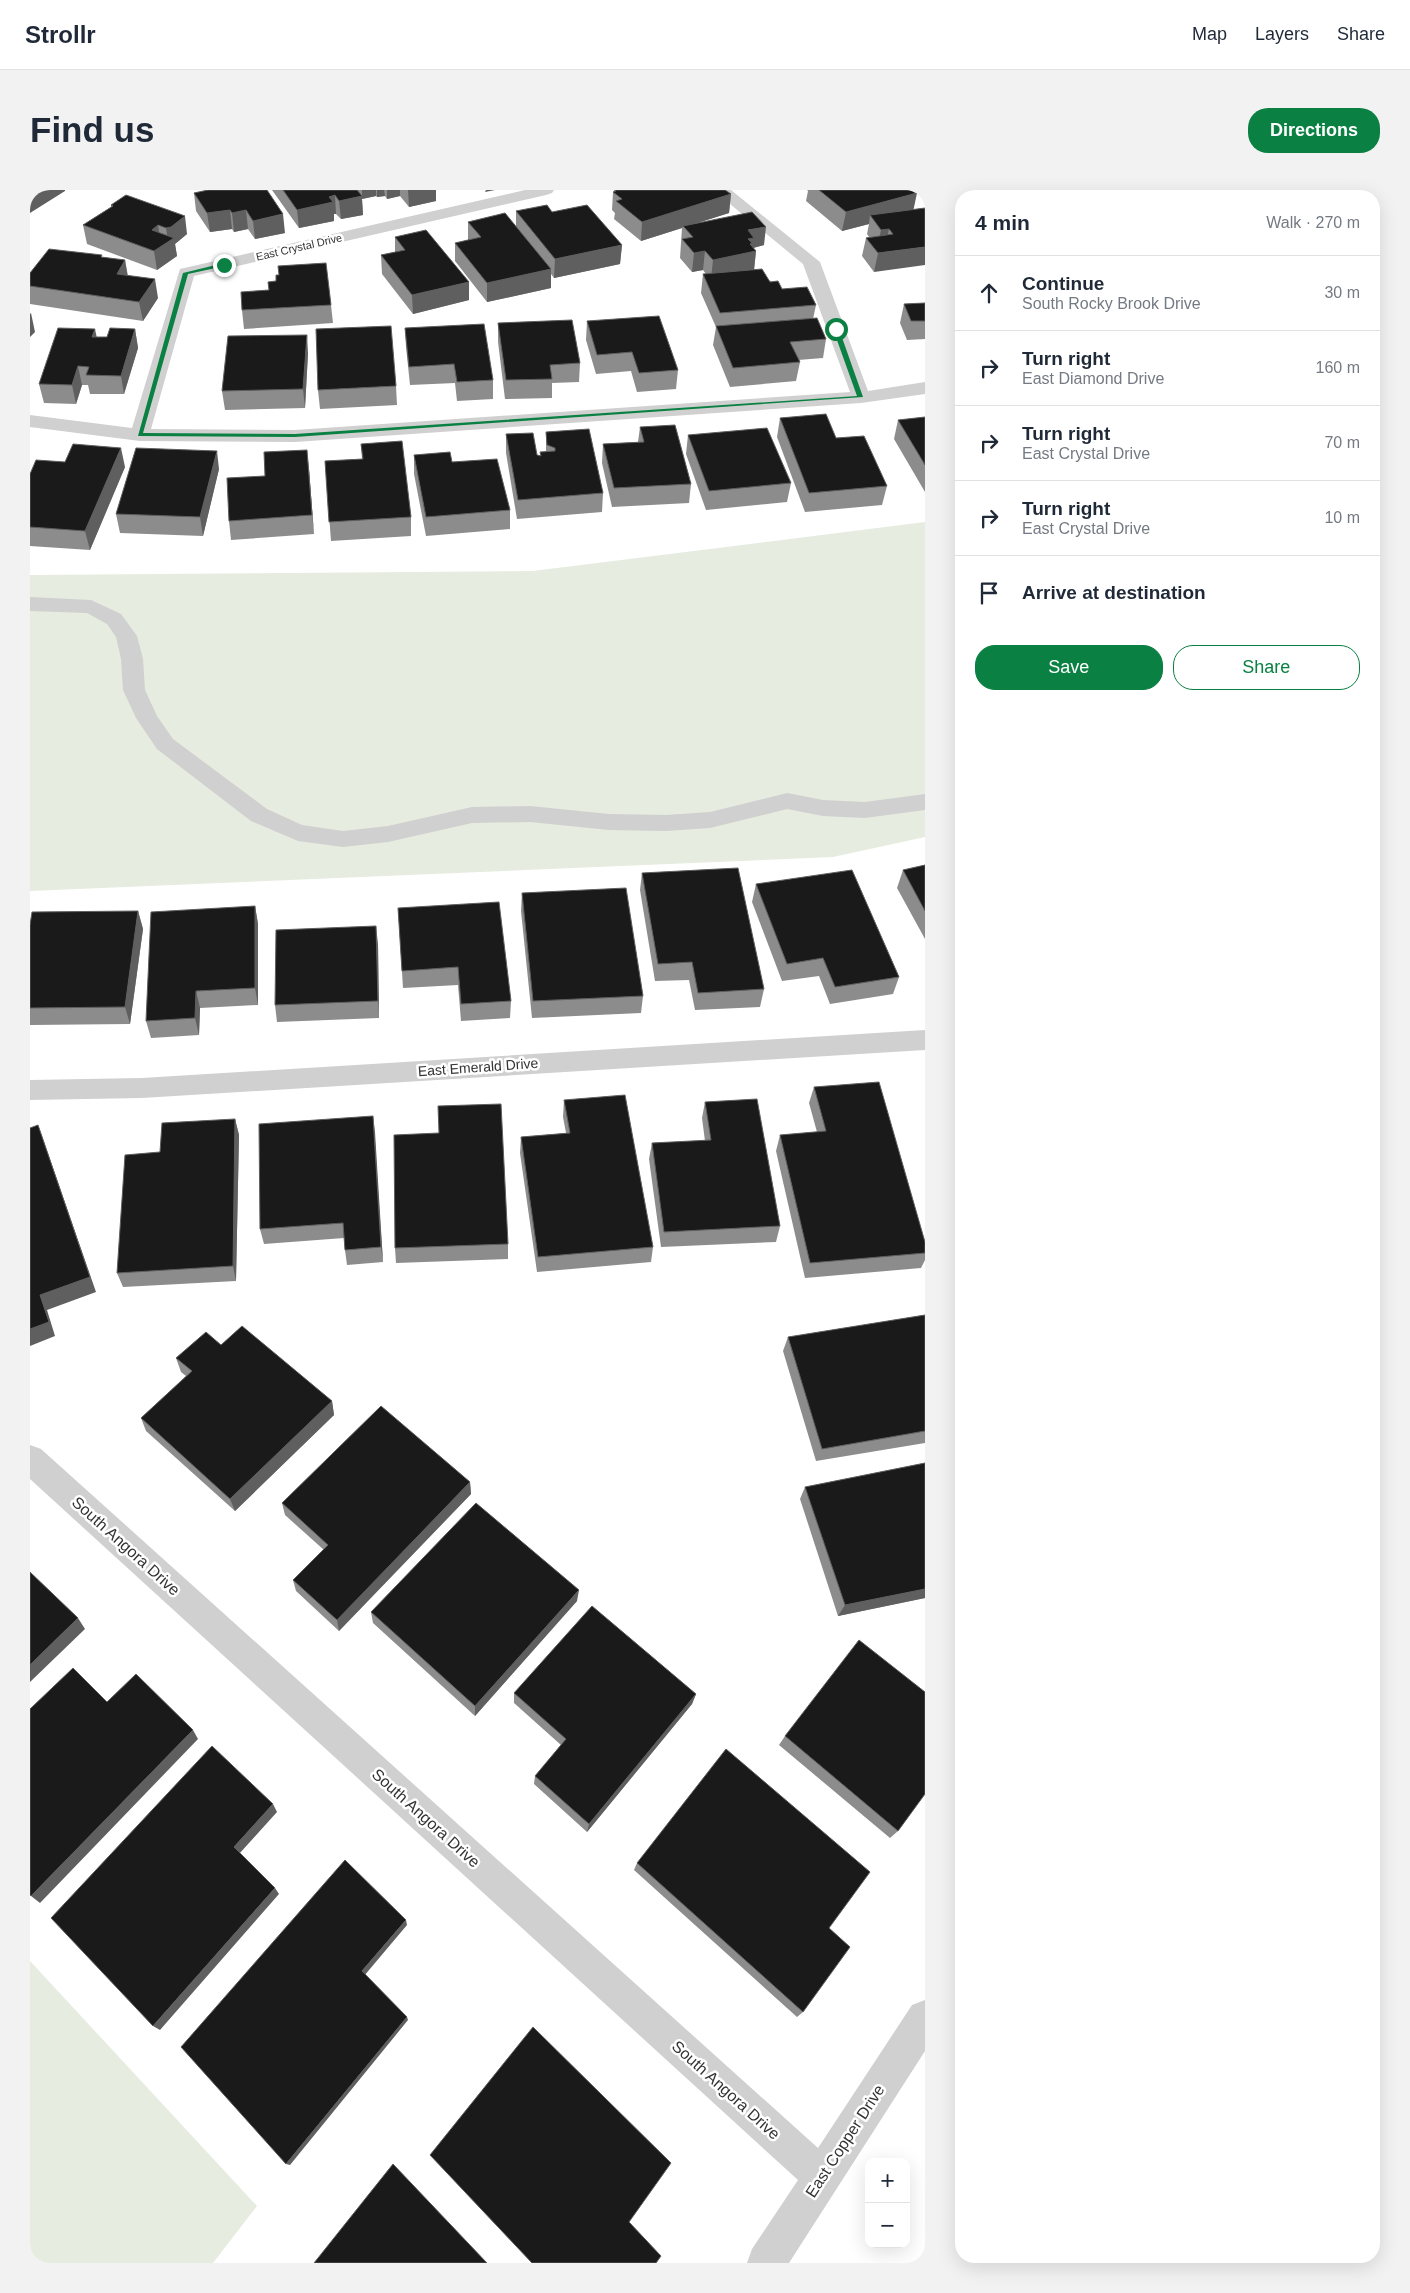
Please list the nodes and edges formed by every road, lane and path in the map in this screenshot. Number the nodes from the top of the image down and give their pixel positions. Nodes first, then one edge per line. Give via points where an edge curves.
1 (546, 190) edge
2 (721, 190) edge
3 (925, 388) edge
4 (861, 397) junction
5 (30, 420) edge
6 (140, 435) junction
7 (30, 604) edge
8 (925, 802) edge
9 (925, 1040) edge
10 (30, 1090) edge
11 (30, 1459) edge
12 (925, 2018) edge
13 (822, 2177) junction
14 (766, 2263) edge

1 - 6 street, East Crystal Drive via 186,273
2 - 4 street via 811,262
3 - 4 street
4 - 6 street via 295,436
5 - 6 street
7 - 8 street via 91,607 114,619 126,636 132,659 134,690 147,718 165,744 259,815 298,833 343,839 388,834 472,815 530,814 609,822 666,823 710,820 788,801 823,808 865,810
9 - 10 street, East Emerald Drive via 142,1088
11 - 13 street, South Angora Drive
12 - 13 street, East Copper Drive
13 - 14 street, East Copper Drive

